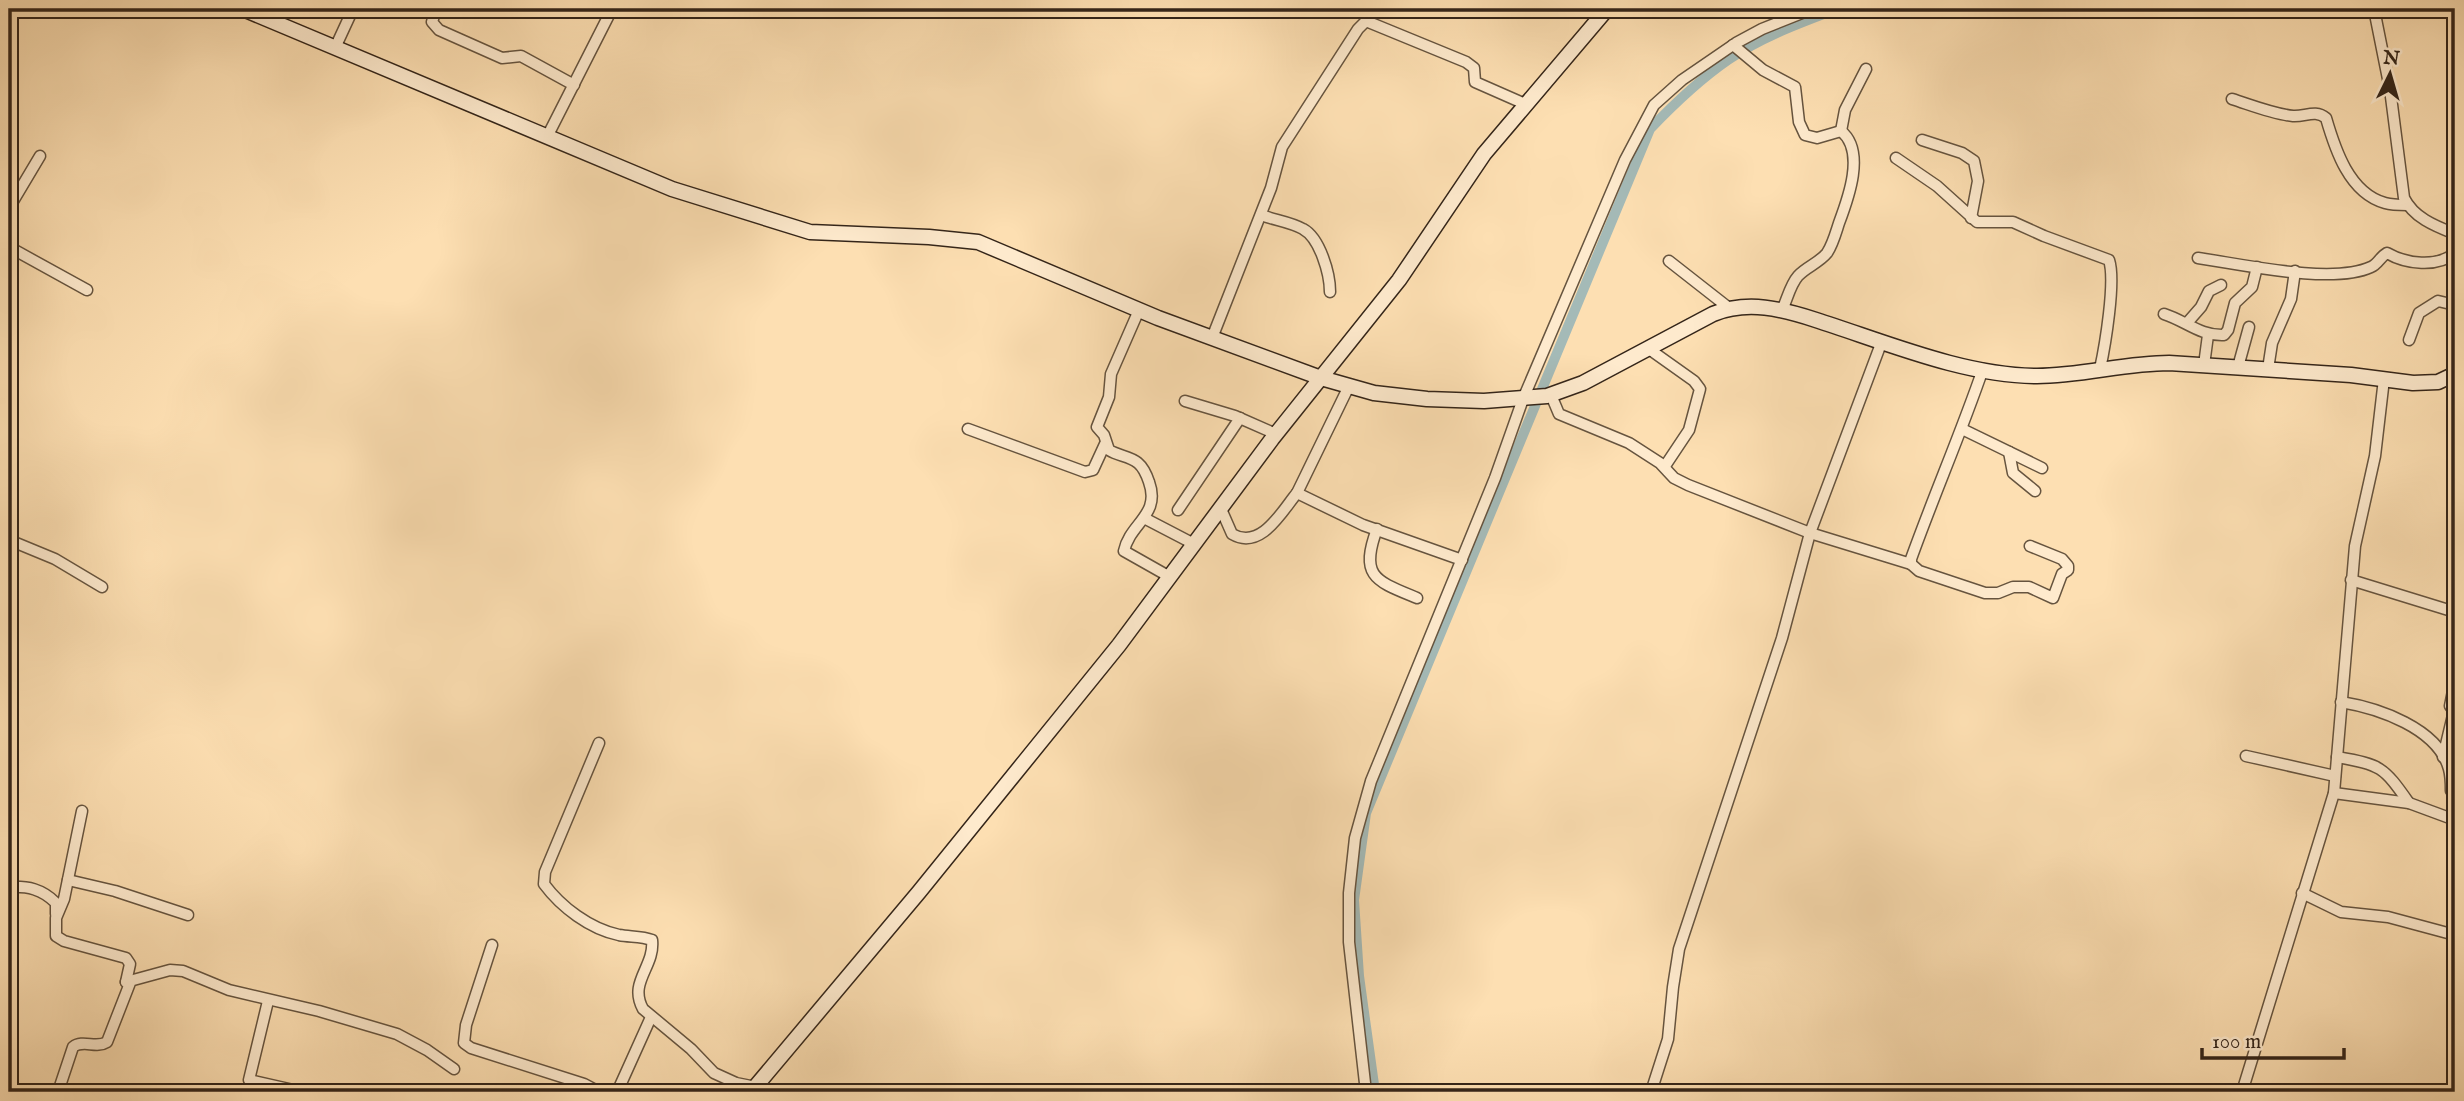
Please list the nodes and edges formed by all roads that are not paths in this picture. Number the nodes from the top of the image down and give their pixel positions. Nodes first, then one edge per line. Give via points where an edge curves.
1 (243, 9) edge
2 (352, 9) edge
3 (436, 9) edge
4 (612, 9) edge
5 (1361, 9) edge
6 (1607, 9) edge
7 (1812, 9) edge
8 (2374, 9) edge
9 (277, 15) edge
10 (1366, 21) junction
11 (1735, 46) junction
12 (335, 48) junction
13 (1866, 69) dead end
14 (574, 85) junction
15 (2232, 100) dead end
16 (1525, 104) junction
17 (1841, 131) junction
18 (547, 137) junction
19 (1922, 140) dead end
20 (40, 156) dead end
21 (1896, 158) dead end
22 (2407, 205) junction
23 (9, 208) edge
24 (1261, 215) junction
25 (1971, 218) junction
26 (2455, 234) edge
27 (9, 247) edge
28 (2455, 253) edge
29 (2198, 258) dead end
30 (1669, 261) dead end
31 (2257, 267) junction
32 (2295, 271) junction
33 (2221, 285) dead end
34 (87, 290) dead end
35 (1330, 292) dead end
36 (2455, 305) edge
37 (1729, 309) junction
38 (1139, 310) junction
39 (1782, 310) junction
40 (2164, 314) dead end
41 (2187, 323) junction
42 (2249, 327) dead end
43 (2208, 335) junction
44 (1212, 338) junction
45 (2409, 340) dead end
46 (1882, 341) junction
47 (1649, 349) junction
48 (2204, 365) junction
49 (2238, 367) junction
50 (1983, 369) junction
51 (2100, 369) junction
52 (2268, 369) junction
53 (2455, 374) edge
54 (1321, 378) junction
55 (2384, 379) junction
56 (1349, 386) junction
57 (1549, 396) junction
58 (1527, 398) junction
59 (1185, 401) dead end
60 (1240, 418) junction
61 (968, 429) dead end
62 (1962, 429) junction
63 (1276, 434) junction
64 (1105, 444) junction
65 (2009, 452) junction
66 (1665, 466) junction
67 (2042, 468) dead end
68 (2035, 491) dead end
69 (1297, 493) junction
70 (1221, 509) junction
71 (1178, 510) dead end
72 (1144, 518) junction
73 (1377, 529) junction
74 (1810, 533) junction
75 (9, 540) edge
76 (1194, 544) junction
77 (2030, 546) dead end
78 (1462, 559) junction
79 (1911, 564) junction
80 (1170, 577) junction
81 (2351, 580) junction
82 (102, 587) dead end
83 (1417, 598) dead end
84 (2455, 607) edge
85 (2455, 681) edge
86 (2341, 702) junction
87 (599, 743) dead end
88 (2448, 753) edge
89 (2246, 756) dead end
90 (2337, 757) junction
91 (2335, 776) junction
92 (2451, 791) dead end
93 (2334, 793) junction
94 (2409, 803) junction
95 (82, 811) dead end
96 (2455, 820) edge
97 (68, 880) junction
98 (9, 887) edge
99 (2302, 893) junction
100 (188, 915) dead end
101 (56, 918) junction
102 (2455, 935) edge
103 (492, 946) dead end
104 (126, 982) junction
105 (268, 1000) junction
106 (651, 1017) junction
107 (454, 1069) dead end
108 (757, 1090) edge
109 (58, 1092) edge
110 (302, 1092) edge
111 (598, 1092) edge
112 (614, 1092) edge
113 (1366, 1092) edge
114 (1651, 1092) edge
115 (2242, 1092) edge

1 - 9 street
2 - 12 street
3 - 14 street via 432,22 439,30 502,58 521,56
4 - 14 street
5 - 10 street
6 - 16 street
7 - 11 street via 1762,29
8 - 22 street
9 - 12 street
10 - 16 street via 1466,62 1474,68 1475,82
10 - 24 street via 1289,134
11 - 17 street via 1763,70 1795,87 1805,135 1817,138
11 - 58 street via 1682,80 1654,105 1644,121
12 - 18 street
13 - 17 street via 1845,110
14 - 18 street
15 - 22 street via 2290,116 2322,114 2342,164 2360,187 2384,203
16 - 54 street via 1484,154 1399,280
17 - 39 street via 1849,140 1854,170 1846,204 1827,253 1797,278
18 - 38 street via 671,189 810,232 978,242
19 - 25 street via 1974,161 1978,181
20 - 23 street
21 - 25 street via 1937,186
22 - 26 street via 2427,222
24 - 35 street via 1302,228 1313,238 1329,274
24 - 44 street
25 - 51 street via 1983,223 2013,222 2109,260
27 - 34 street
28 - 32 street via 2428,263 2387,253 2374,266 2357,271
29 - 31 street
30 - 37 street
31 - 32 street
31 - 43 street via 2252,287 2235,303 2227,333
32 - 52 street via 2291,299 2272,343
33 - 41 street via 2209,291
36 - 45 street via 2438,301 2419,313
37 - 39 street via 1760,306
37 - 47 street
38 - 44 street
38 - 64 street via 1111,374 1109,397 1097,424
39 - 46 street
40 - 41 street
41 - 43 street
42 - 49 street
43 - 48 street
44 - 54 street
46 - 50 street
46 - 74 street
47 - 57 street
47 - 66 street via 1700,389 1689,430
48 - 49 street
48 - 51 street via 2148,363
49 - 52 street
50 - 51 street via 2055,376
50 - 62 street
52 - 55 street
53 - 55 street via 2425,383
54 - 56 street
54 - 63 street
55 - 81 street via 2377,444
56 - 58 street via 1427,399
56 - 69 street
57 - 58 street
57 - 66 street via 1559,414 1621,438
58 - 78 street
59 - 60 street
60 - 63 street
60 - 71 street
61 - 64 street via 1085,472 1093,470
62 - 65 street
62 - 79 street
63 - 70 street
64 - 72 street via 1145,472 1152,501
65 - 67 street
65 - 68 street via 2014,473
66 - 74 street via 1674,478 1688,485
69 - 70 street via 1262,534 1252,538 1233,534
69 - 73 street
70 - 76 street
72 - 76 street
72 - 80 street via 1124,551
73 - 78 street
73 - 83 street via 1368,554 1373,572 1386,585
74 - 79 street
74 - 114 street via 1782,638 1679,949 1668,1039
75 - 82 street via 55,559
76 - 80 street
77 - 79 street via 2068,566 2053,598 2029,587 1985,593 1919,571
78 - 113 street via 1371,781 1354,838 1349,942
80 - 108 street
81 - 84 street
81 - 86 street
85 - 88 street
86 - 88 street via 2367,706 2414,726
86 - 90 street
87 - 106 street via 543,881 560,904 596,926 617,935 652,940 637,990 638,1000
88 - 92 street
89 - 91 street
90 - 91 street
90 - 94 street via 2382,768
91 - 93 street
93 - 94 street
93 - 99 street
94 - 96 street
95 - 97 street
97 - 100 street
97 - 101 street
98 - 101 street via 43,892 56,903
99 - 102 street via 2341,912 2388,917
99 - 115 street
101 - 104 street via 59,939 126,958 130,964
103 - 111 street via 464,1043
104 - 105 street via 177,970
104 - 109 street via 130,983 107,1042 73,1047
105 - 107 street via 397,1034
105 - 110 street via 249,1080
106 - 108 street via 714,1073
106 - 112 street

